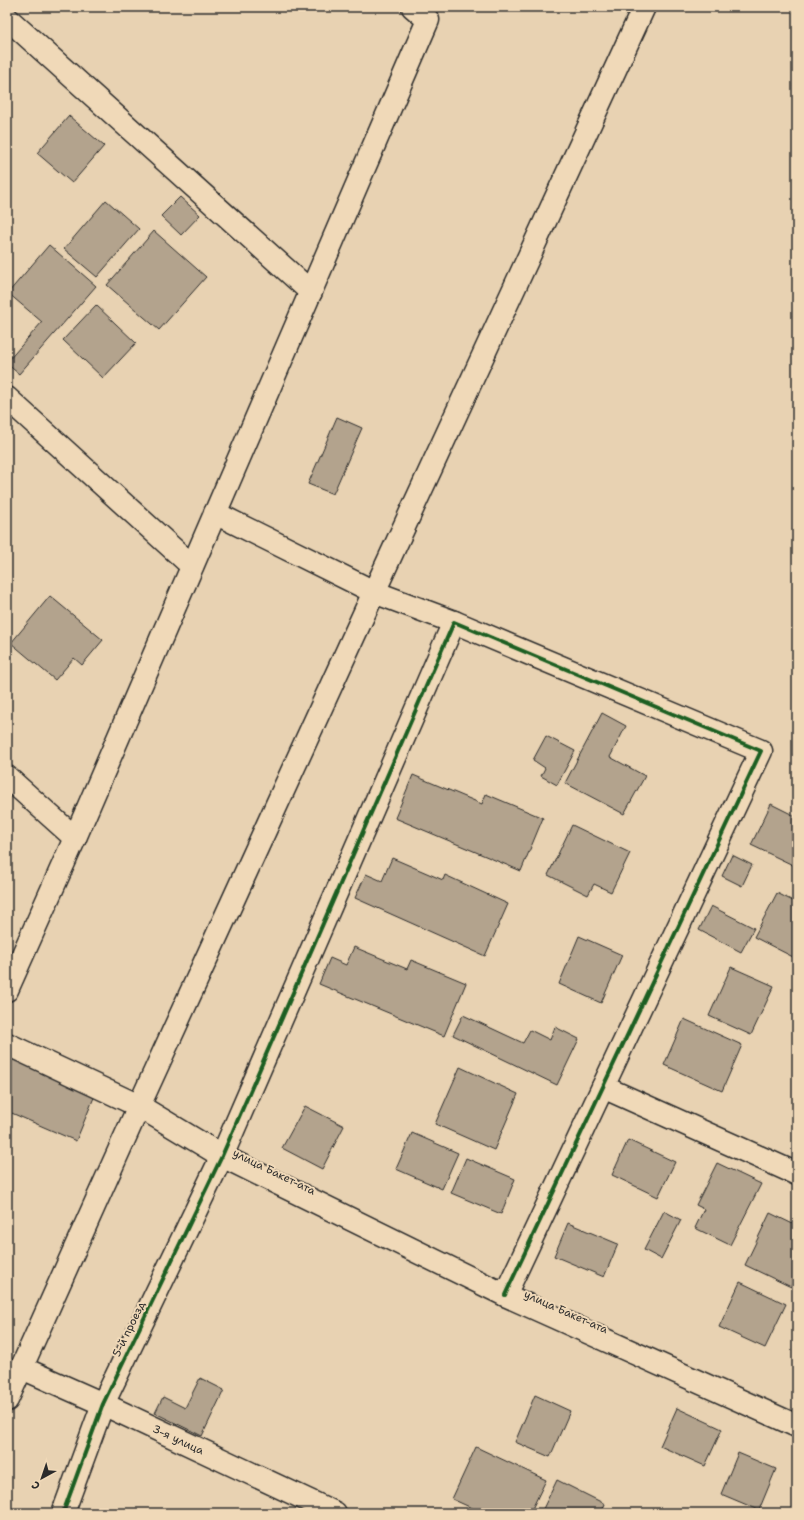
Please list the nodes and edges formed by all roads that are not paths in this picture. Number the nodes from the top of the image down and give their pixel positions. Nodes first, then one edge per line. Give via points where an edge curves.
1 (644, 7) edge
2 (425, 12) edge
3 (7, 18) edge
4 (310, 292) junction
5 (7, 398) edge
6 (215, 513) junction
7 (192, 566) junction
8 (374, 592) junction
9 (454, 622) junction
10 (7, 777) edge
11 (75, 838) junction
12 (7, 990) edge
13 (7, 1044) edge
14 (603, 1087) junction
15 (139, 1106) junction
16 (222, 1156) junction
17 (797, 1174) edge
18 (505, 1295) junction
19 (22, 1368) junction
20 (7, 1400) edge
21 (103, 1404) junction
22 (797, 1426) edge
23 (64, 1513) edge
24 (335, 1513) edge

1 - 8 street
2 - 4 street
3 - 4 street
4 - 6 street
5 - 7 street
6 - 7 street
6 - 8 street
7 - 11 street
8 - 9 street
8 - 15 street
9 - 14 street via 761,751
9 - 16 street, 5-й проезд
10 - 11 street
11 - 12 street
13 - 15 street, улица Бакет-ата
14 - 17 street
14 - 18 street
15 - 16 street, улица Бакет-ата
15 - 19 street
16 - 18 street, улица Бакет-ата
16 - 21 street, 5-й проезд
18 - 22 street, улица Бакет-ата
19 - 20 street
19 - 21 street, 3-я улица
21 - 23 street, 5-й проезд
21 - 24 street, 3-я улица

